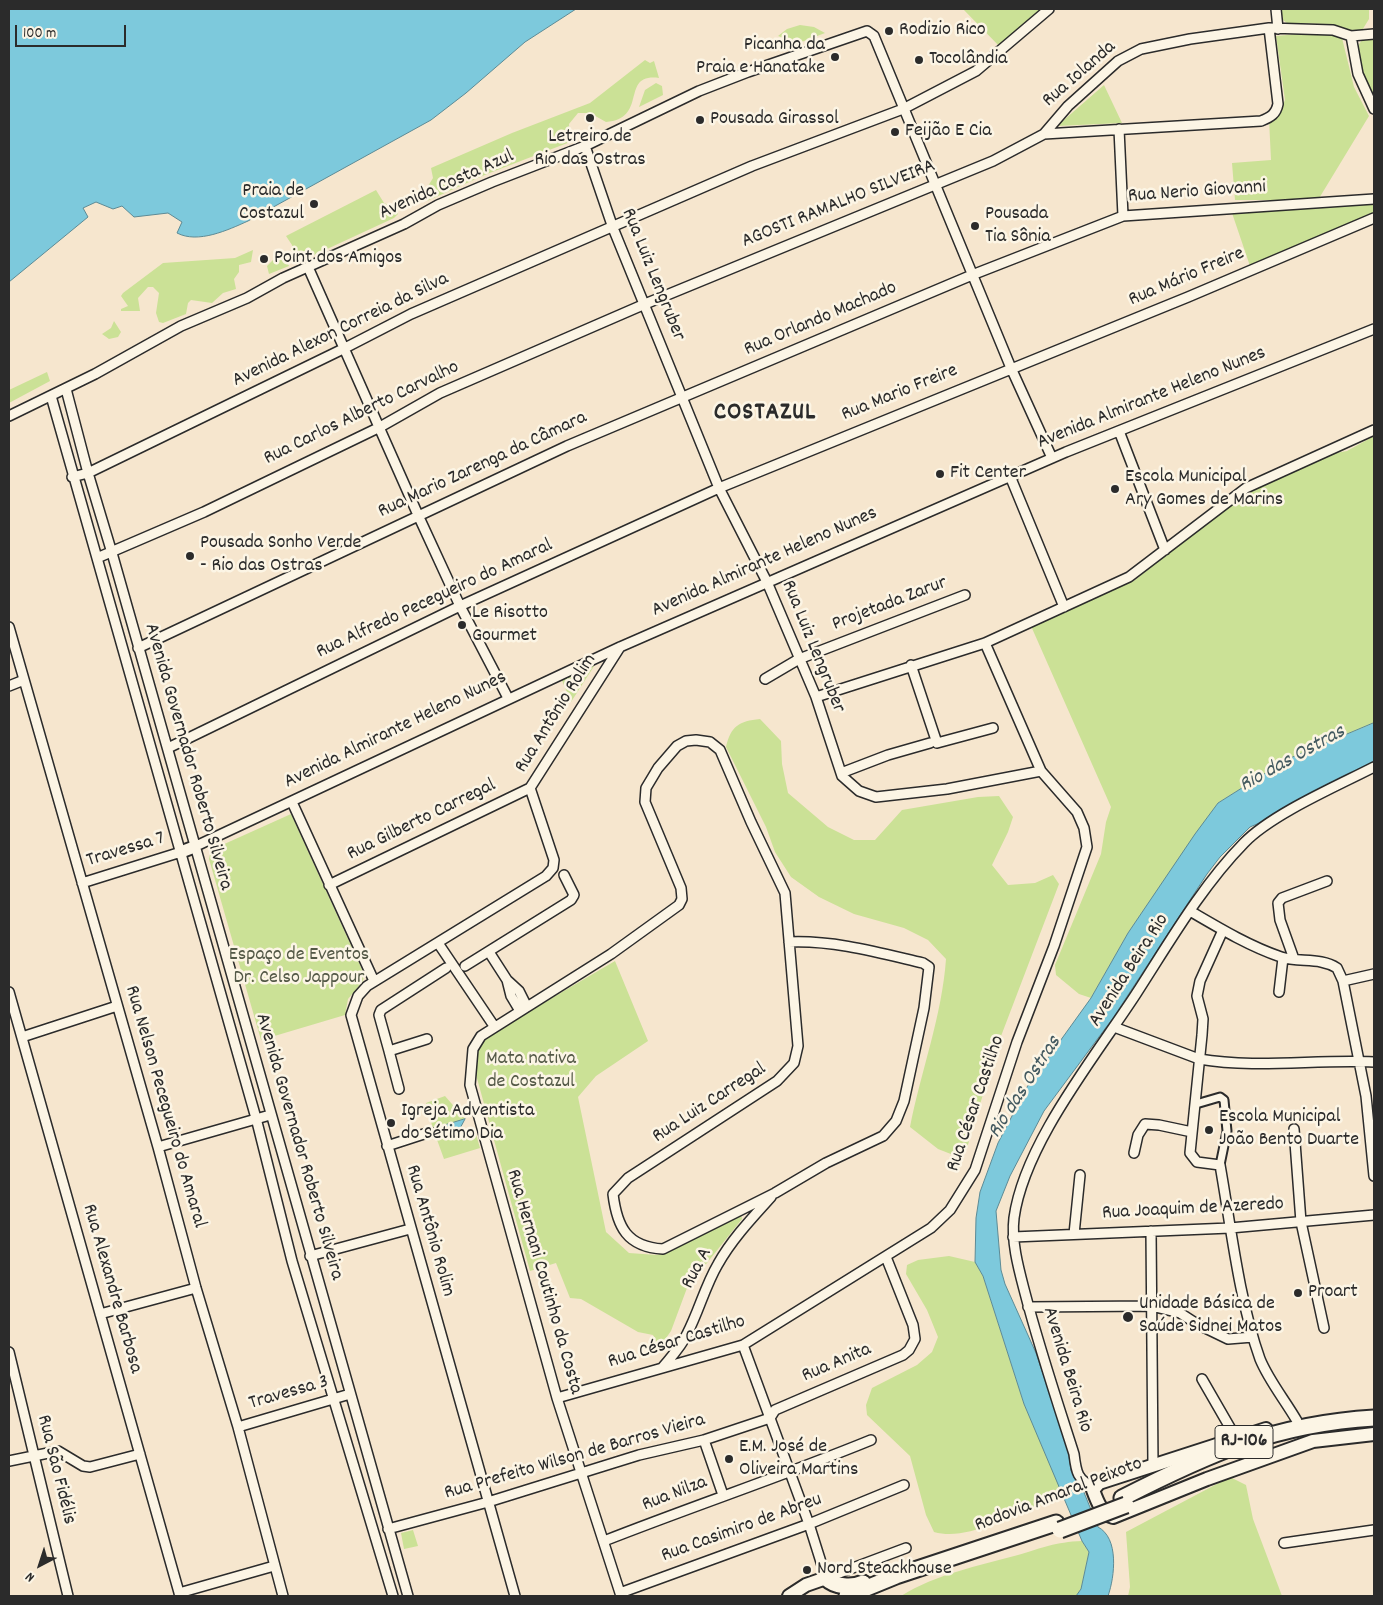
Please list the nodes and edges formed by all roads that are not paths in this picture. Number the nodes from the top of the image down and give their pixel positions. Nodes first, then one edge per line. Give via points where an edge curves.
1 (1049, 9) edge
2 (1276, 9) edge
3 (1273, 28) junction
4 (1374, 34) edge
5 (1351, 36) junction
6 (903, 109) junction
7 (1374, 109) edge
8 (1119, 129) junction
9 (1044, 134) junction
10 (585, 146) junction
11 (934, 185) junction
12 (1374, 199) edge
13 (1123, 216) junction
14 (1374, 218) edge
15 (613, 228) junction
16 (308, 267) junction
17 (972, 275) junction
18 (645, 304) junction
19 (1374, 329) edge
20 (346, 348) junction
21 (1011, 368) junction
22 (66, 388) junction
23 (51, 396) junction
24 (682, 397) junction
25 (9, 416) edge
26 (380, 427) junction
27 (1119, 430) junction
28 (1374, 430) edge
29 (1052, 458) junction
30 (88, 473) junction
31 (1010, 476) junction
32 (72, 477) junction
33 (719, 488) junction
34 (418, 515) junction
35 (1165, 550) junction
36 (112, 553) junction
37 (97, 558) junction
38 (768, 582) junction
39 (965, 595) dead end
40 (460, 606) junction
41 (1064, 607) junction
42 (9, 627) edge
43 (985, 643) junction
44 (620, 647) junction
45 (138, 648) junction
46 (799, 658) junction
47 (911, 666) junction
48 (765, 678) dead end
49 (24, 680) junction
50 (9, 686) edge
51 (816, 696) junction
52 (508, 698) junction
53 (993, 728) dead end
54 (930, 743) dead end
55 (168, 748) junction
56 (1374, 767) edge
57 (1042, 771) junction
58 (841, 773) junction
59 (530, 788) junction
60 (292, 802) junction
61 (194, 847) junction
62 (180, 852) junction
63 (564, 875) dead end
64 (1326, 881) dead end
65 (82, 883) junction
66 (329, 885) junction
67 (1190, 911) junction
68 (1223, 930) junction
69 (789, 942) junction
70 (438, 943) junction
71 (489, 952) junction
72 (1283, 958) junction
73 (1294, 959) junction
74 (465, 966) dead end
75 (791, 966) joint
76 (446, 968) dead end
77 (1374, 974) edge
78 (1344, 981) junction
79 (374, 982) junction
80 (9, 992) edge
81 (1279, 992) dead end
82 (117, 1006) junction
83 (524, 1009) junction
84 (494, 1026) junction
85 (1114, 1027) junction
86 (22, 1037) junction
87 (427, 1039) dead end
88 (389, 1051) junction
89 (1199, 1059) junction
90 (1359, 1061) junction
91 (1374, 1062) edge
92 (399, 1089) dead end
93 (1196, 1104) junction
94 (270, 1115) junction
95 (256, 1118) junction
96 (1294, 1129) dead end
97 (430, 1132) dead end
98 (1192, 1132) junction
99 (387, 1146) junction
100 (158, 1147) junction
101 (1134, 1153) dead end
102 (1220, 1165) junction
103 (1080, 1174) dead end
104 (1374, 1176) edge
105 (775, 1193) junction
106 (1374, 1214) edge
107 (1301, 1222) junction
108 (1230, 1228) junction
109 (410, 1229) junction
110 (1151, 1231) junction
111 (1074, 1234) junction
112 (1013, 1237) junction
113 (310, 1256) junction
114 (886, 1257) junction
115 (196, 1288) junction
116 (1150, 1306) junction
117 (1028, 1307) junction
118 (100, 1314) junction
119 (1324, 1328) dead end
120 (1253, 1337) junction
121 (743, 1345) junction
122 (9, 1352) edge
123 (662, 1368) junction
124 (1202, 1379) dead end
125 (350, 1394) junction
126 (557, 1398) junction
127 (336, 1399) junction
128 (1374, 1413) edge
129 (770, 1418) junction
130 (1374, 1418) edge
131 (1297, 1421) junction
132 (238, 1427) junction
133 (1374, 1427) edge
134 (1374, 1434) edge
135 (1236, 1438) junction
136 (704, 1440) junction
137 (871, 1440) dead end
138 (1278, 1448) junction
139 (140, 1454) junction
140 (33, 1456) junction
141 (9, 1461) edge
142 (1153, 1465) junction
143 (583, 1472) junction
144 (790, 1473) junction
145 (904, 1485) dead end
146 (1095, 1487) junction
147 (723, 1495) junction
148 (1124, 1501) junction
149 (488, 1502) junction
150 (810, 1524) junction
151 (1058, 1526) junction
152 (388, 1529) junction
153 (1374, 1530) edge
154 (604, 1541) junction
155 (1284, 1543) dead end
156 (906, 1548) dead end
157 (274, 1566) junction
158 (896, 1576) junction
159 (826, 1578) junction
160 (620, 1594) edge
161 (179, 1595) edge
162 (68, 1596) edge
163 (283, 1596) edge
164 (393, 1596) edge
165 (408, 1596) edge
166 (515, 1596) edge
167 (788, 1596) edge
168 (846, 1596) edge
169 (865, 1596) edge

1 - 6 street, Avenida Alexon Correia da Silva via 976,71
2 - 3 street
3 - 5 street, Rua Iolanda via 1333,30
3 - 8 street via 1278,104 1271,118
3 - 9 street, Rua Iolanda via 1165,43 1128,54 1068,106
4 - 5 street
5 - 7 street via 1358,74
6 - 10 street, Avenida Costa Azul via 872,32 862,31 699,91
6 - 11 street
6 - 15 street, Avenida Alexon Correia da Silva via 752,166
8 - 9 street
8 - 13 street
9 - 11 street, AGOSTI RAMALHO SILVEIRA via 993,161
10 - 15 street, Rua Luiz Lengruber
10 - 16 street, Avenida Costa Azul via 492,182
11 - 17 street
11 - 18 street, AGOSTI RAMALHO SILVEIRA
12 - 13 street, Rua Nerio Giovanni
13 - 17 street, Rua Nerio Giovanni
14 - 21 street, Rua Mário Freire
15 - 18 street, Rua Luiz Lengruber
15 - 20 street, Avenida Alexon Correia da Silva via 411,314
16 - 20 street
16 - 22 street, Avenida Costa Azul via 181,326
17 - 21 street
17 - 24 street, Rua Orlando Machado
18 - 24 street, Rua Luiz Lengruber
18 - 26 street, Rua Carlos Alberto Carvalho via 440,393
19 - 27 street, Avenida Almirante Heleno Nunes
20 - 26 street
20 - 30 street, Avenida Alexon Correia da Silva
21 - 29 street
21 - 33 street, Rua Mario Freire
22 - 23 street, Avenida Costa Azul
22 - 30 street, Avenida Governador Roberto Silveira
23 - 25 street, Avenida Costa Azul
23 - 32 street, Avenida Governador Roberto Silveira
24 - 33 street, Rua Luiz Lengruber
24 - 34 street, Rua Mario Zarenga da Câmara
26 - 34 street
26 - 36 street, Rua Carlos Alberto Carvalho
27 - 29 street, Avenida Almirante Heleno Nunes
27 - 35 street
28 - 35 street via 1246,488
29 - 31 street, Avenida Almirante Heleno Nunes
30 - 32 street, Avenida Alexon Correia da Silva
30 - 36 street, Avenida Governador Roberto Silveira
31 - 38 street, Avenida Almirante Heleno Nunes
31 - 41 street
32 - 37 street, Avenida Governador Roberto Silveira
33 - 38 street, Rua Luiz Lengruber
33 - 40 street, Rua Alfredo Pecegueiro do Amaral
34 - 40 street
34 - 45 street, Rua Mario Zarenga da Câmara
35 - 41 street via 1129,577
36 - 37 street, Rua Carlos Alberto Carvalho
36 - 45 street, Avenida Governador Roberto Silveira
37 - 62 street, Avenida Governador Roberto Silveira
38 - 44 street, Avenida Almirante Heleno Nunes
38 - 46 street, Rua Luiz Lengruber
39 - 46 street, Projetada Zarur
40 - 52 street
40 - 55 street, Rua Alfredo Pecegueiro do Amaral
41 - 43 street
42 - 49 street, Rua Nelson Pecegueiro do Amaral
43 - 47 street
43 - 57 street, Rua César Castilho
44 - 52 street, Avenida Almirante Heleno Nunes
44 - 59 street, Rua Antônio Rolim
45 - 55 street, Avenida Governador Roberto Silveira
46 - 48 street, Projetada Zarur
46 - 51 street, Rua Luiz Lengruber
47 - 51 street
47 - 53 street via 937,743
49 - 50 street
49 - 65 street, Rua Nelson Pecegueiro do Amaral
51 - 58 street, Rua Luiz Lengruber
52 - 60 street, Avenida Almirante Heleno Nunes
54 - 58 street
55 - 61 street, Avenida Governador Roberto Silveira
56 - 67 street, Avenida Beira Rio via 1270,822 1244,842
57 - 58 street, Rua Luiz Lengruber via 947,789 876,797 849,785
57 - 114 street, Rua César Castilho via 1077,812 1087,846 1083,861 1017,1042 975,1170 950,1210 931,1228
59 - 66 street, Rua Gilberto Carregal
59 - 70 street, Rua Antônio Rolim via 554,860 553,868 546,876
60 - 61 street, Avenida Almirante Heleno Nunes
60 - 66 street
61 - 62 street, Avenida Almirante Heleno Nunes
61 - 94 street, Avenida Governador Roberto Silveira
62 - 65 street, Travessa 7
62 - 95 street, Avenida Governador Roberto Silveira
63 - 71 street via 574,894 571,900
64 - 73 street via 1282,898 1278,903 1280,920
65 - 82 street, Rua Nelson Pecegueiro do Amaral
66 - 79 street
67 - 68 street
67 - 85 street, Avenida Beira Rio
68 - 72 street
68 - 89 street via 1200,981 1197,996 1203,1019
69 - 75 street, Rua Hernani Coutinho da Costa
69 - 83 street, Rua Hernani Coutinho da Costa via 785,893 720,750 710,742 686,741 677,746 658,768 646,788 644,802 681,888 679,905 611,954
69 - 105 street via 819,942 872,951 923,963 930,970 904,1101 896,1121 883,1136 826,1163
70 - 79 street, Rua Antônio Rolim
70 - 84 street
71 - 74 street
71 - 83 street via 507,980 518,990
72 - 73 street
72 - 81 street
73 - 78 street via 1332,965
75 - 105 street, Rua Luiz Carregal via 798,1046 794,1063 786,1074 628,1178 613,1194 619,1225 626,1234 644,1247 663,1249
76 - 88 street via 381,1010 379,1021
77 - 78 street
78 - 90 street
79 - 99 street, Rua Antônio Rolim via 358,996 351,1016
80 - 86 street, Rua Alexandre Barbosa
82 - 86 street
82 - 100 street, Rua Nelson Pecegueiro do Amaral
83 - 84 street, Rua Hernani Coutinho da Costa
84 - 126 street, Rua Hernani Coutinho da Costa via 481,1036 473,1049 470,1085
85 - 89 street
85 - 112 street, Avenida Beira Rio via 1033,1154 1022,1183
86 - 118 street, Rua Alexandre Barbosa
87 - 88 street
88 - 92 street
89 - 90 street via 1268,1065
89 - 93 street
90 - 91 street
90 - 104 street via 1372,1137
93 - 98 street
93 - 102 street via 1220,1097 1226,1103 1227,1131
94 - 95 street
94 - 113 street, Avenida Governador Roberto Silveira
95 - 100 street
95 - 127 street, Avenida Governador Roberto Silveira via 292,1261
96 - 107 street
97 - 99 street
98 - 101 street via 1145,1124 1138,1135
98 - 102 street via 1192,1158 1197,1162
99 - 109 street, Rua Antônio Rolim
100 - 115 street, Rua Nelson Pecegueiro do Amaral
102 - 108 street
103 - 111 street
105 - 123 street, Rua A via 747,1223 719,1263 688,1334
106 - 107 street, Rua Joaquim de Azeredo
107 - 108 street, Rua Joaquim de Azeredo
107 - 119 street
108 - 110 street, Rua Joaquim de Azeredo
108 - 120 street
109 - 113 street
109 - 149 street, Rua Antônio Rolim
110 - 111 street, Rua Joaquim de Azeredo
110 - 116 street
111 - 112 street, Rua Joaquim de Azeredo
112 - 117 street, Avenida Beira Rio
113 - 125 street, Avenida Governador Roberto Silveira
114 - 121 street, Rua César Castilho
114 - 129 street, Rua Anita via 913,1325 915,1339 909,1350 775,1410
115 - 118 street
115 - 132 street, Rua Nelson Pecegueiro do Amaral
116 - 117 street
116 - 120 street via 1180,1313 1228,1339
116 - 142 street
117 - 146 street, Avenida Beira Rio via 1074,1454 1076,1471 1081,1481
118 - 139 street, Rua Alexandre Barbosa
120 - 131 street via 1261,1361
121 - 123 street, Rua César Castilho
121 - 129 street
122 - 140 street, Rua São Fidélis
123 - 126 street, Rua César Castilho
124 - 135 street
125 - 127 street, Travessa 3
125 - 152 street, Avenida Governador Roberto Silveira
126 - 143 street, Rua Hernani Coutinho da Costa
127 - 132 street, Travessa 3
127 - 164 street, Avenida Governador Roberto Silveira
128 - 131 main road
129 - 136 street, Rua Prefeito Wilson de Barros Vieira
129 - 144 street
130 - 148 highway, Rodovia Amaral Peixoto / RJ-106 via 1329,1422 1253,1439 1185,1466
131 - 135 main road
132 - 157 street, Rua Nelson Pecegueiro do Amaral
133 - 138 highway, Rodovia Amaral Peixoto / RJ-106 via 1323,1432
134 - 138 main road
135 - 142 main road
136 - 143 street, Rua Prefeito Wilson de Barros Vieira
136 - 147 street
137 - 144 street, Rua Nilza
138 - 146 main road via 1113,1517 1106,1514 1098,1502 1093,1490
138 - 148 highway, Rodovia Amaral Peixoto / RJ-106 via 1243,1452
139 - 140 street via 90,1468 58,1451
139 - 161 street, Rua Alexandre Barbosa
140 - 141 street
140 - 162 street, Rua São Fidélis
142 - 146 main road
143 - 149 street, Rua Prefeito Wilson de Barros Vieira
143 - 154 street, Rua Hernani Coutinho da Costa
144 - 147 street, Rua Nilza
144 - 150 street
145 - 150 street, Rua Casimiro de Abreu
147 - 154 street, Rua Nilza
148 - 151 highway, Rodovia Amaral Peixoto / RJ-106, bridge
149 - 152 street, Rua Prefeito Wilson de Barros Vieira
149 - 166 street, Rua Antônio Rolim
150 - 159 street
150 - 160 street, Rua Casimiro de Abreu
151 - 158 highway, Rodovia Amaral Peixoto / RJ-106
151 - 169 highway, Rodovia Amaral Peixoto / RJ-106
152 - 165 street, Avenida Governador Roberto Silveira
153 - 155 street
154 - 160 street, Rua Hernani Coutinho da Costa
156 - 159 street
157 - 161 street
157 - 163 street, Rua Nelson Pecegueiro do Amaral
158 - 159 highway via 882,1576 858,1585 834,1584
158 - 168 highway, Rodovia Amaral Peixoto / RJ-106
159 - 167 main road

